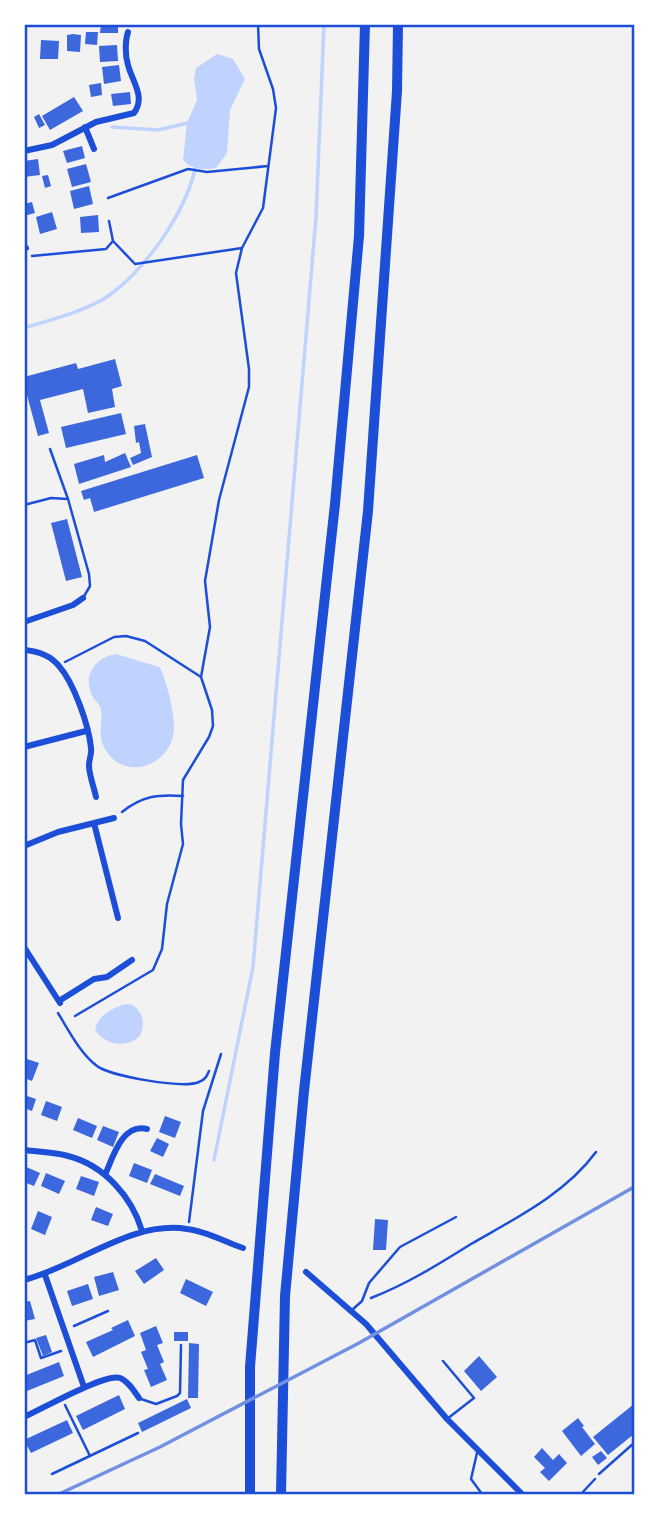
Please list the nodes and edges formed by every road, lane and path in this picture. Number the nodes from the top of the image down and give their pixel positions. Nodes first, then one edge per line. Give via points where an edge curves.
1 (258, 24) edge
2 (365, 24) edge
3 (398, 24) edge
4 (128, 32) dead end
5 (85, 127) junction
6 (94, 149) dead end
7 (24, 151) edge
8 (268, 166) junction
9 (108, 198) dead end
10 (109, 221) dead end
11 (113, 240) junction
12 (242, 248) junction
13 (24, 257) edge
14 (50, 449) dead end
15 (68, 499) junction
16 (24, 505) edge
17 (83, 597) joint
18 (24, 622) edge
19 (24, 650) edge
20 (59, 666) junction
21 (201, 677) junction
22 (86, 731) junction
23 (24, 747) edge
24 (183, 796) junction
25 (96, 797) dead end
26 (114, 818) joint
27 (94, 823) junction
28 (24, 846) edge
29 (118, 918) dead end
30 (24, 947) edge
31 (132, 960) dead end
32 (75, 1016) dead end
33 (64, 1023) dead end
34 (221, 1054) dead end
35 (209, 1071) dead end
36 (147, 1129) dead end
37 (24, 1150) edge
38 (596, 1152) dead end
39 (105, 1175) junction
40 (456, 1217) dead end
41 (188, 1228) junction
42 (142, 1231) junction
43 (243, 1248) dead end
44 (306, 1272) dead end
45 (45, 1275) junction
46 (24, 1280) edge
47 (362, 1301) junction
48 (352, 1310) junction
49 (108, 1311) dead end
50 (64, 1330) junction
51 (24, 1343) edge
52 (181, 1345) dead end
53 (70, 1348) junction
54 (443, 1361) dead end
55 (84, 1387) junction
56 (139, 1398) joint
57 (62, 1399) junction
58 (24, 1417) edge
59 (447, 1419) junction
60 (138, 1433) dead end
61 (635, 1443) edge
62 (477, 1450) junction
63 (90, 1456) junction
64 (52, 1474) dead end
65 (595, 1479) joint
66 (250, 1494) edge
67 (281, 1494) edge
68 (482, 1494) edge
69 (522, 1494) edge
70 (581, 1494) edge

1 - 8 path via 258,49 276,108
2 - 66 highway via 359,236 334,518 275,1054 250,1367
3 - 67 highway via 368,511 285,1296
4 - 5 street via 126,60 138,107 131,114
5 - 6 street
5 - 7 street via 52,145
8 - 9 path via 207,172 188,169
8 - 12 path via 263,208
10 - 11 path
11 - 12 path via 135,264
11 - 13 path via 106,249
12 - 21 path via 236,282 248,387 219,500 205,581 210,627
14 - 15 lane
15 - 16 lane
15 - 17 lane via 89,574
17 - 18 street
19 - 20 street via 42,653
20 - 21 path via 114,637 126,636 145,641
20 - 22 street via 80,707
21 - 24 path via 213,726 183,780
22 - 23 street
22 - 25 street
24 - 26 path via 149,796
24 - 32 path via 183,844 158,960 153,970
26 - 27 street
27 - 28 street
27 - 29 street
30 - 31 street via 59,1002
33 - 35 path via 98,1068 137,1080 196,1084
34 - 41 path via 203,1111
36 - 39 street via 129,1131
37 - 39 street via 68,1156
38 - 47 path via 544,1201 399,1287
39 - 42 street via 130,1201
40 - 47 lane via 400,1247 369,1283
41 - 42 street
41 - 43 street
42 - 45 street
44 - 48 street
45 - 46 street
45 - 50 street
47 - 48 lane
48 - 59 street
49 - 50 path
50 - 53 street
51 - 53 path via 35,1340 41,1359
52 - 56 lane via 180,1393 156,1404
53 - 55 street
54 - 59 lane via 474,1398
55 - 56 street via 116,1377
55 - 57 street
57 - 58 street
57 - 63 path
59 - 62 street
60 - 63 path
61 - 65 path
62 - 68 lane via 471,1479
62 - 69 street
63 - 64 path
65 - 70 lane

